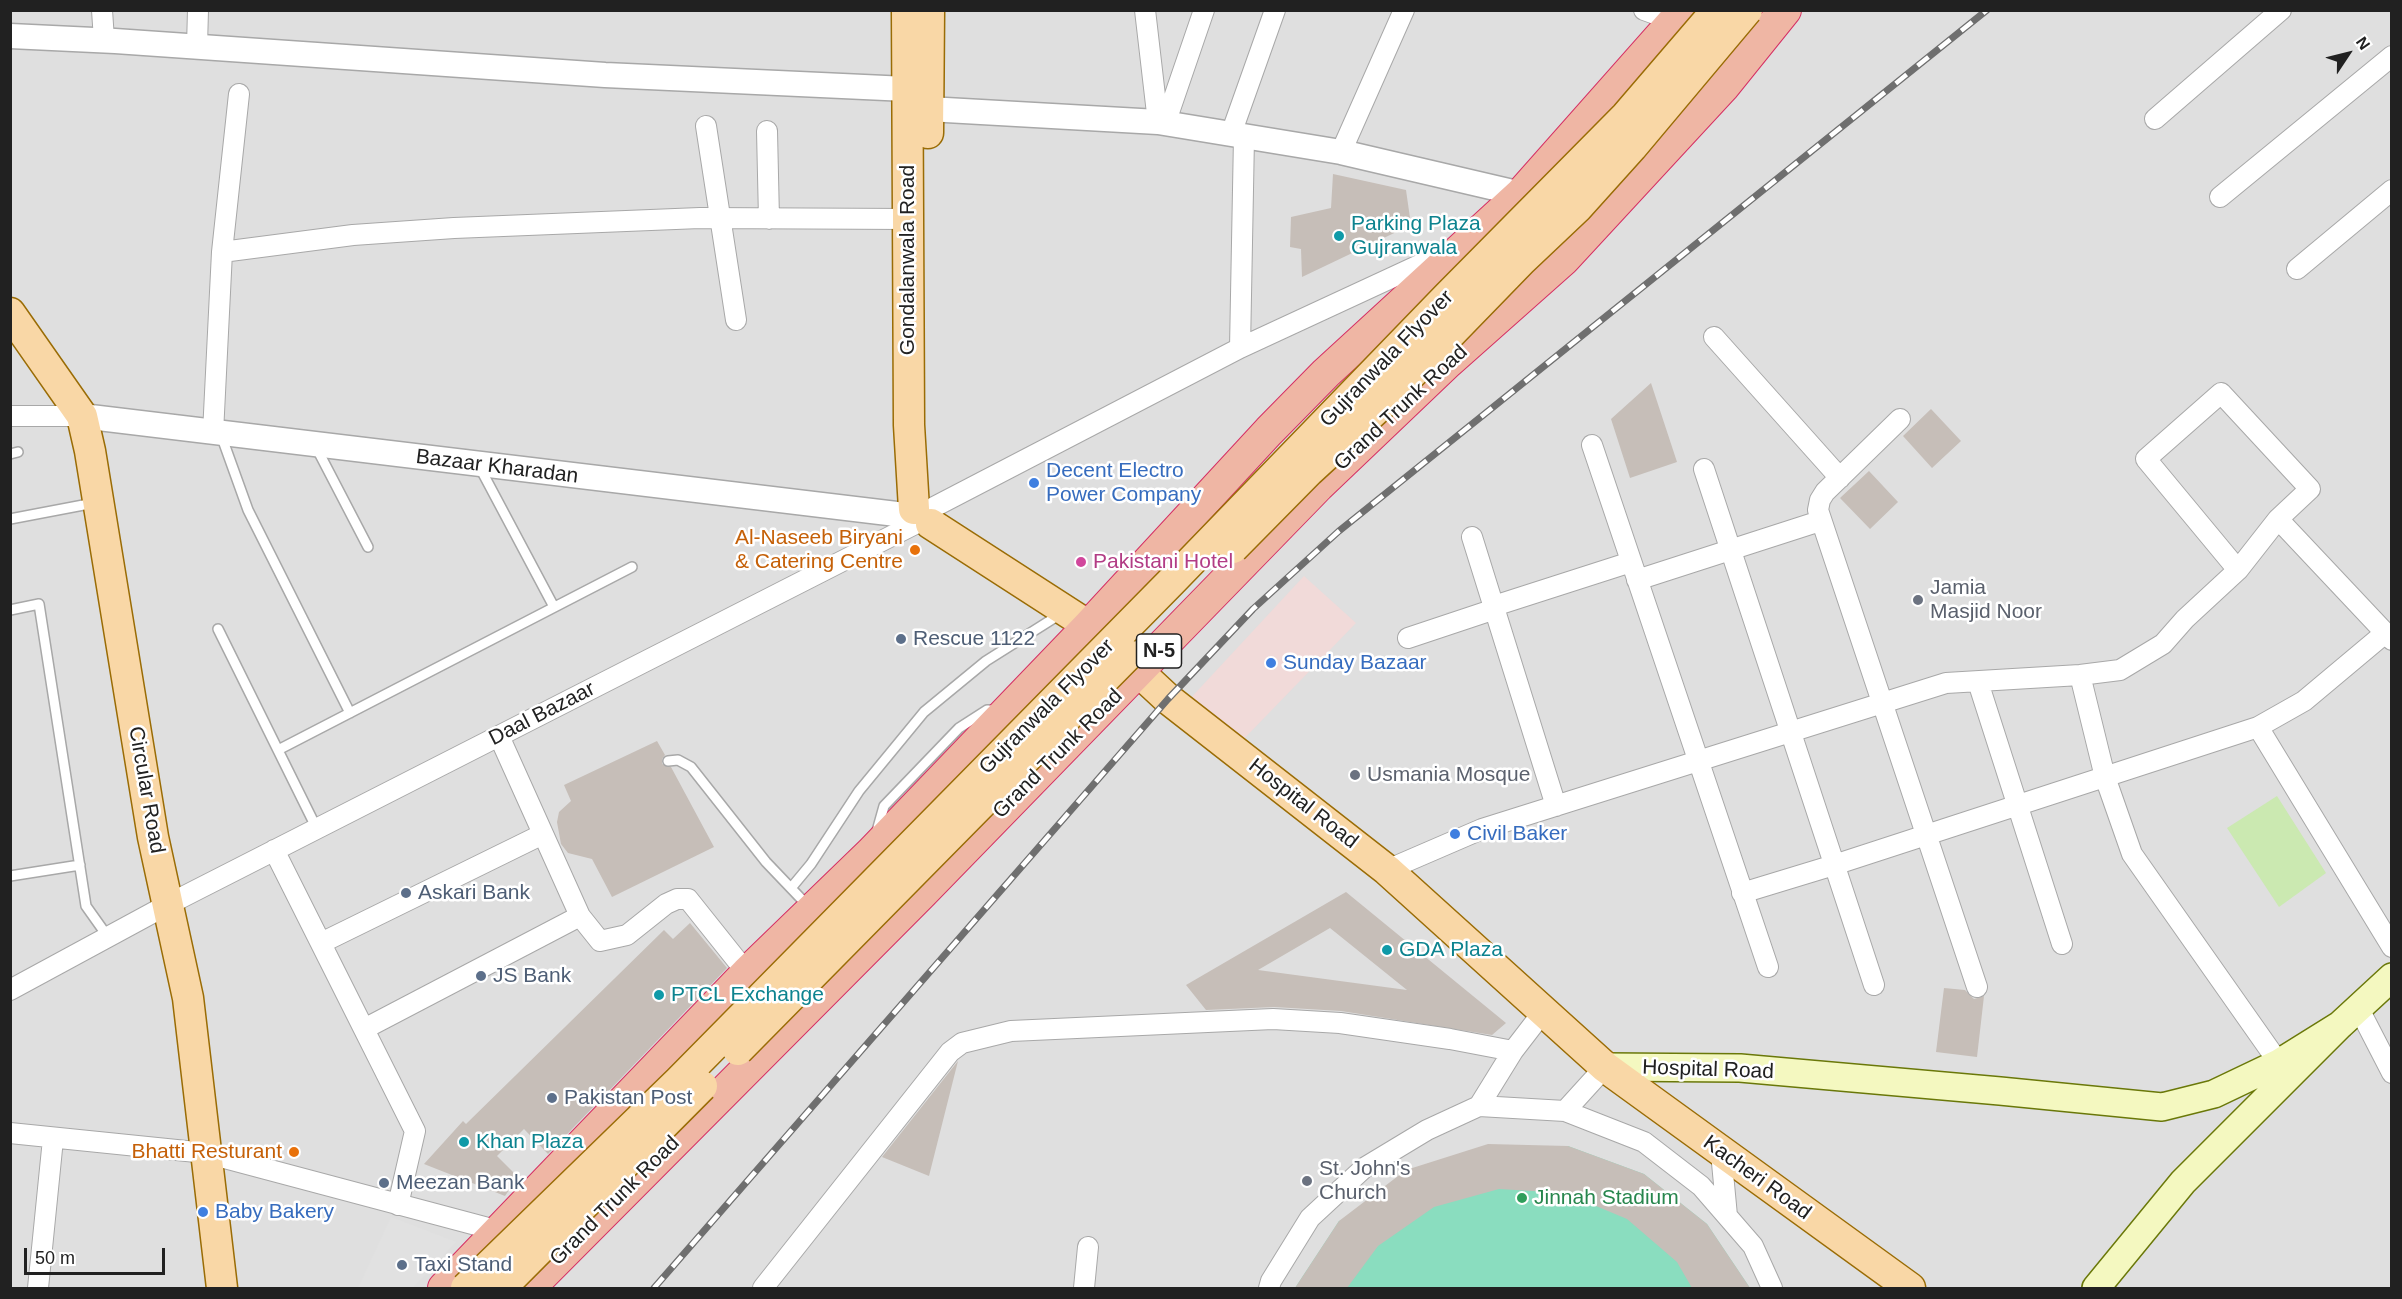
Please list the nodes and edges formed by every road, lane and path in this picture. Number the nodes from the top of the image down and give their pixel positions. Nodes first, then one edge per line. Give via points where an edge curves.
1 (102, 10) edge
2 (198, 10) edge
3 (907, 10) edge
4 (929, 10) edge
5 (1145, 10) edge
6 (1204, 10) edge
7 (1275, 10) edge
8 (1404, 10) edge
9 (1644, 10) edge
10 (1717, 10) edge
11 (1747, 10) edge
12 (1785, 10) edge
13 (2281, 10) edge
14 (1679, 16) edge
15 (10, 36) edge
16 (104, 40) junction
17 (197, 46) junction
18 (2391, 56) edge
19 (239, 94) dead end
20 (918, 99) junction
21 (2155, 119) dead end
22 (1161, 123) junction
23 (706, 126) dead end
24 (767, 131) dead end
25 (1237, 136) junction
26 (1341, 152) junction
27 (2391, 190) edge
28 (1521, 194) junction
29 (2220, 196) dead end
30 (722, 218) junction
31 (769, 219) junction
32 (909, 219) junction
33 (1468, 242) junction
34 (222, 252) junction
35 (2297, 268) dead end
36 (10, 313) edge
37 (736, 320) dead end
38 (1714, 337) dead end
39 (1240, 348) junction
40 (10, 416) edge
41 (82, 416) junction
42 (1900, 419) dead end
43 (1269, 431) junction
44 (217, 434) junction
45 (315, 445) junction
46 (1592, 446) dead end
47 (479, 465) junction
48 (1704, 469) dead end
49 (1840, 478) junction
50 (1318, 486) junction
51 (98, 502) junction
52 (923, 514) junction
53 (10, 519) edge
54 (2278, 519) junction
55 (1820, 521) junction
56 (1472, 537) dead end
57 (368, 547) dead end
58 (1729, 549) junction
59 (632, 567) dead end
60 (2238, 570) junction
61 (1634, 571) junction
62 (554, 607) junction
63 (1494, 607) junction
64 (10, 610) edge
65 (1076, 619) junction
66 (218, 629) dead end
67 (2388, 637) edge
68 (1408, 638) dead end
69 (1139, 672) junction
70 (2080, 675) junction
71 (1978, 682) junction
72 (1881, 704) junction
73 (350, 713) junction
74 (2258, 727) junction
75 (1791, 731) junction
76 (499, 736) junction
77 (278, 750) junction
78 (668, 761) dead end
79 (1698, 762) junction
80 (2105, 777) junction
81 (1556, 806) junction
82 (2017, 806) junction
83 (317, 829) junction
84 (543, 834) junction
85 (1927, 835) junction
86 (274, 850) junction
87 (870, 853) junction
88 (80, 865) junction
89 (1834, 865) junction
90 (1387, 870) junction
91 (10, 876) edge
92 (922, 893) junction
93 (1742, 893) junction
94 (801, 899) junction
95 (167, 904) junction
96 (580, 916) junction
97 (108, 937) junction
98 (321, 943) junction
99 (2062, 944) dead end
100 (2391, 947) edge
101 (1768, 967) dead end
102 (747, 973) junction
103 (2391, 977) edge
104 (1874, 985) dead end
105 (1977, 987) dead end
106 (10, 990) edge
107 (1543, 1012) junction
108 (2349, 1017) junction
109 (364, 1029) junction
110 (1514, 1051) junction
111 (2279, 1063) junction
112 (1605, 1067) junction
113 (2391, 1073) edge
114 (1479, 1106) junction
115 (1565, 1111) junction
116 (10, 1133) edge
117 (53, 1139) junction
118 (1721, 1152) junction
119 (206, 1153) junction
120 (398, 1205) junction
121 (1727, 1216) junction
122 (499, 1231) junction
123 (1088, 1247) dead end
124 (38, 1288) edge
125 (222, 1288) edge
126 (444, 1288) edge
127 (466, 1288) edge
128 (501, 1288) edge
129 (529, 1288) edge
130 (763, 1288) edge
131 (1084, 1288) edge
132 (1269, 1288) edge
133 (1772, 1288) edge
134 (1910, 1288) edge
135 (2096, 1288) edge

1 - 16 street
2 - 17 street
3 - 20 main road, Gondalanwala Road
4 - 20 main road, Gondalanwala Road
5 - 22 street
6 - 22 street
7 - 25 street
8 - 26 street
9 - 14 street
10 - 127 main road, Gujranwala Flyover, bridge via 1626,116 1172,581 687,1073
11 - 128 main road, Gujranwala Flyover, bridge via 1578,207 1521,260 1384,402 1309,471
12 - 50 highway, Grand Trunk Road / N-5 via 1723,87 1564,259
13 - 21 street
14 - 28 highway
15 - 16 street
16 - 17 street
17 - 20 street
18 - 29 street
19 - 34 street
20 - 22 street
20 - 32 main road, Gondalanwala Road
20 - 52 main road, Gondalanwala Road
22 - 25 street
23 - 30 street
24 - 31 street
25 - 26 street
25 - 39 street
26 - 28 street
27 - 35 street
28 - 33 highway
30 - 31 street
30 - 34 street via 443,229
30 - 37 street
31 - 32 street
32 - 52 main road, Gondalanwala Road via 909,425
33 - 39 street, Daal Bazaar
33 - 43 highway
34 - 44 street
36 - 41 main road, Circular Road
38 - 49 street
39 - 52 street, Daal Bazaar
40 - 41 street
41 - 44 street, Bazaar Kharadan
41 - 51 main road, Circular Road
42 - 49 street
43 - 50 highway
43 - 65 highway
44 - 45 street, Bazaar Kharadan
44 - 73 lane via 248,510
45 - 47 street, Bazaar Kharadan
45 - 57 lane
46 - 61 street
47 - 52 street, Bazaar Kharadan
47 - 62 lane
48 - 58 street
49 - 55 street via 1820,500
50 - 69 highway, Grand Trunk Road / N-5
51 - 53 lane
51 - 95 main road, Circular Road
52 - 65 main road
52 - 76 street, Daal Bazaar
54 - 60 street
54 - 60 street via 2310,489 2221,393 2146,459
54 - 67 street
55 - 58 street
55 - 72 street
56 - 63 street
58 - 61 street
58 - 75 street
59 - 62 lane
60 - 70 street via 2163,644 2120,670
61 - 63 street
61 - 79 street
62 - 73 lane
63 - 68 street
63 - 81 street
64 - 88 lane via 39,604
65 - 87 highway via 1007,710
65 - 94 lane via 986,661 924,712 859,790 811,864
66 - 77 lane
67 - 74 street via 2304,700
69 - 90 main road, Hospital Road
69 - 92 highway, Grand Trunk Road / N-5
70 - 71 street
70 - 80 street
71 - 72 street via 1946,683
71 - 82 street
72 - 75 street
72 - 85 street
73 - 77 lane
74 - 80 street
74 - 100 street
75 - 79 street
75 - 89 street
76 - 83 street, Daal Bazaar
76 - 84 street
77 - 83 lane
78 - 94 lane via 678,760 691,767 766,862
79 - 81 street
79 - 93 street
80 - 82 street
80 - 111 street via 2132,854
81 - 90 street via 1482,829
82 - 85 street
82 - 99 street
83 - 86 street, Daal Bazaar
84 - 96 street
84 - 98 street
85 - 89 street
85 - 105 street
86 - 95 street, Daal Bazaar
86 - 98 street
87 - 92 highway
87 - 94 highway
88 - 91 lane
88 - 97 lane via 86,906
89 - 93 street
89 - 104 street
90 - 107 main road, Hospital Road
92 - 129 highway, Grand Trunk Road / N-5
93 - 101 street
94 - 102 highway
95 - 97 street, Daal Bazaar
95 - 119 main road, Circular Road via 188,998
96 - 102 street via 600,941 608,941 627,935 666,904 687,899
96 - 109 street
97 - 106 street, Daal Bazaar
98 - 109 street
102 - 122 highway
103 - 108 main road
107 - 110 street
107 - 112 main road, Hospital Road
108 - 111 main road, Hospital Road
108 - 113 street
108 - 135 main road via 2183,1182
109 - 120 street via 415,1131
110 - 114 street
110 - 130 street via 1340,1023 1273,1019 1011,1031 962,1043 950,1052
111 - 112 main road, Hospital Road via 2214,1094 2162,1107 1740,1068
112 - 115 street
112 - 118 main road, Kacheri Road
114 - 115 street
114 - 132 street via 1427,1130 1364,1168 1310,1218
115 - 121 street via 1644,1142 1701,1186
116 - 117 street
117 - 119 street
117 - 124 street
118 - 121 street
118 - 134 main road, Kacheri Road
119 - 120 street
119 - 125 main road, Circular Road
120 - 122 street
121 - 133 street via 1753,1246
122 - 126 highway
123 - 131 street

